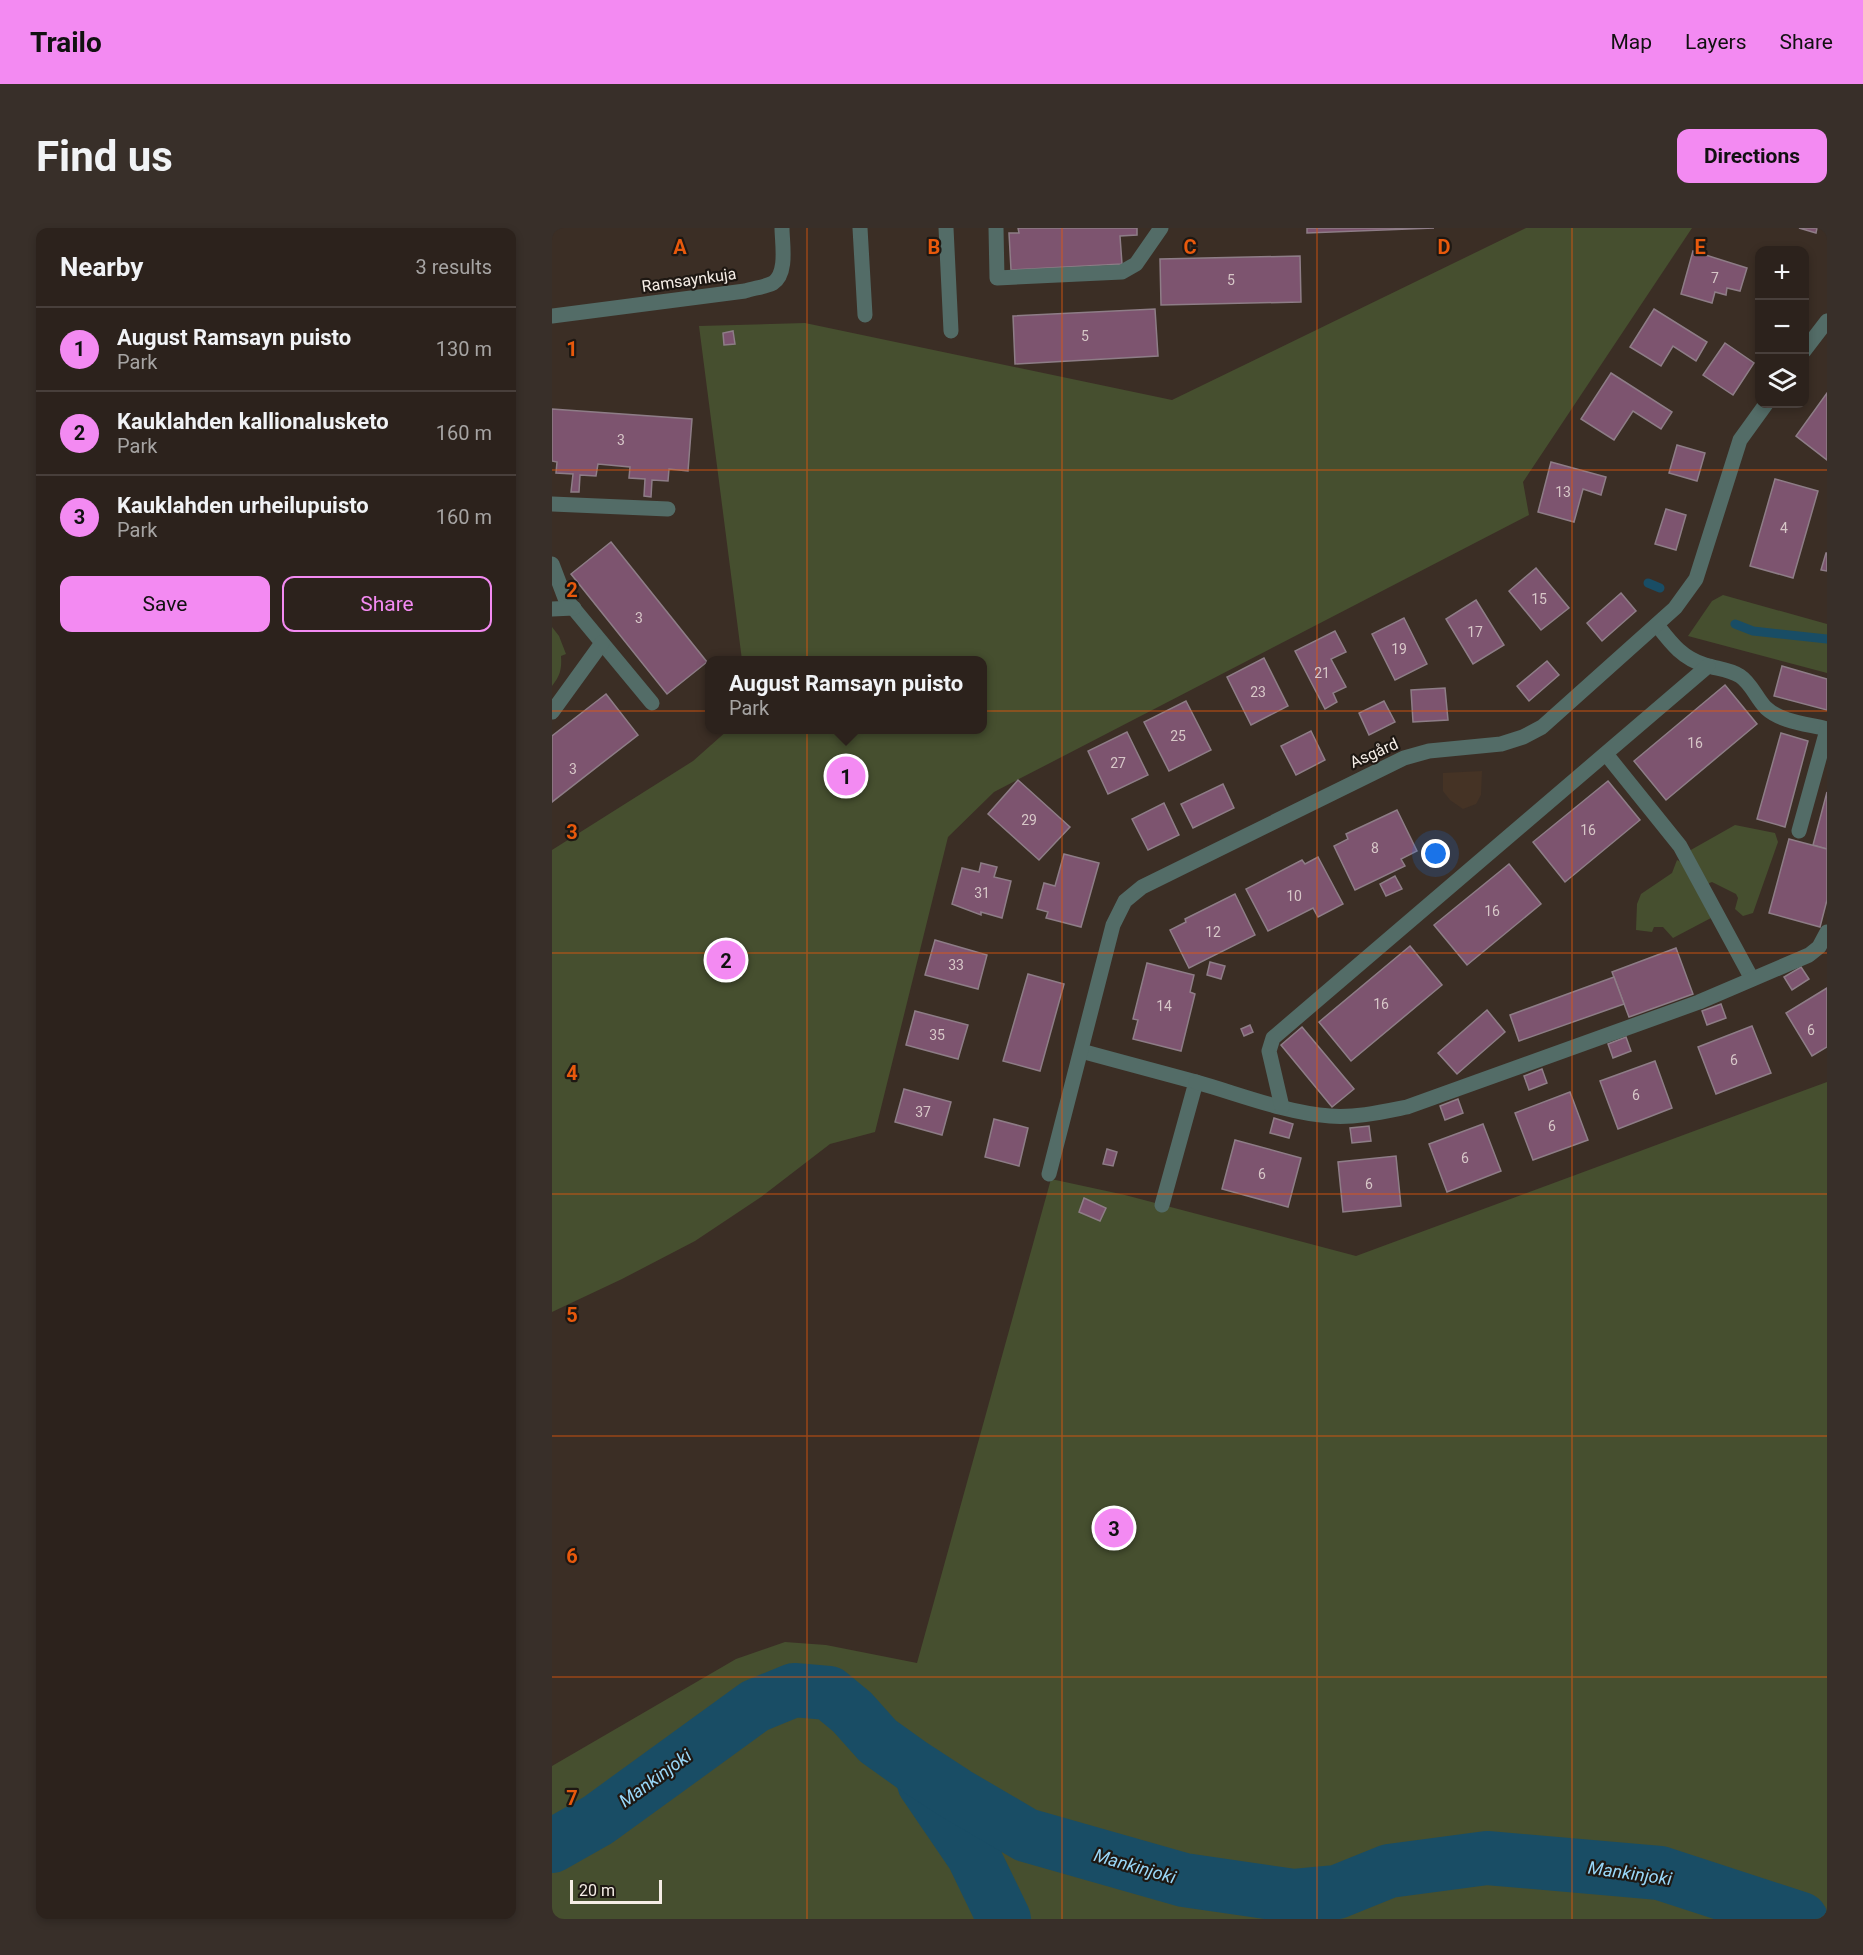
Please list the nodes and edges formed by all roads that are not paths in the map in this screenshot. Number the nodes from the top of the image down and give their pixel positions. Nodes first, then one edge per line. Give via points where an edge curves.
1 (782, 228) edge
2 (860, 228) edge
3 (946, 228) edge
4 (996, 228) edge
5 (1161, 228) edge
6 (865, 315) dead end
7 (552, 316) edge
8 (1827, 321) edge
9 (951, 331) dead end
10 (1809, 344) edge
11 (1763, 408) edge
12 (552, 504) edge
13 (668, 509) dead end
14 (552, 564) edge
15 (574, 608) junction
16 (552, 609) edge
17 (1657, 625) junction
18 (602, 643) junction
19 (1708, 666) junction
20 (652, 704) dead end
21 (552, 712) edge
22 (1827, 730) edge
23 (1606, 754) junction
24 (1799, 831) dead end
25 (1827, 932) edge
26 (1752, 979) junction
27 (1081, 1051) junction
28 (1196, 1082) junction
29 (1282, 1107) junction
30 (1049, 1174) dead end
31 (1162, 1205) dead end

1 - 7 street, Ramsaynkuja via 780,274 770,284 745,291
2 - 6 street
3 - 9 street
4 - 5 street via 997,278 1122,272 1136,264
8 - 10 street
11 - 17 street, Asgård via 1740,440 1696,579
12 - 13 street
14 - 15 street via 565,598
15 - 16 street
15 - 18 street
17 - 19 street via 1689,659
17 - 27 street, Asgård via 1542,727 1523,737 1501,744 1429,751 1404,758 1142,887 1125,902 1113,925
18 - 20 street
18 - 21 street
19 - 22 street via 1727,669 1743,678 1767,709 1779,716
19 - 23 street
22 - 24 street
23 - 26 street via 1680,846
23 - 29 street via 1273,1038 1269,1051
25 - 26 street via 1809,955
26 - 29 street via 1699,1002 1407,1107 1370,1115 1331,1117
27 - 28 street
27 - 30 street, Asgård
28 - 29 street
28 - 31 street

